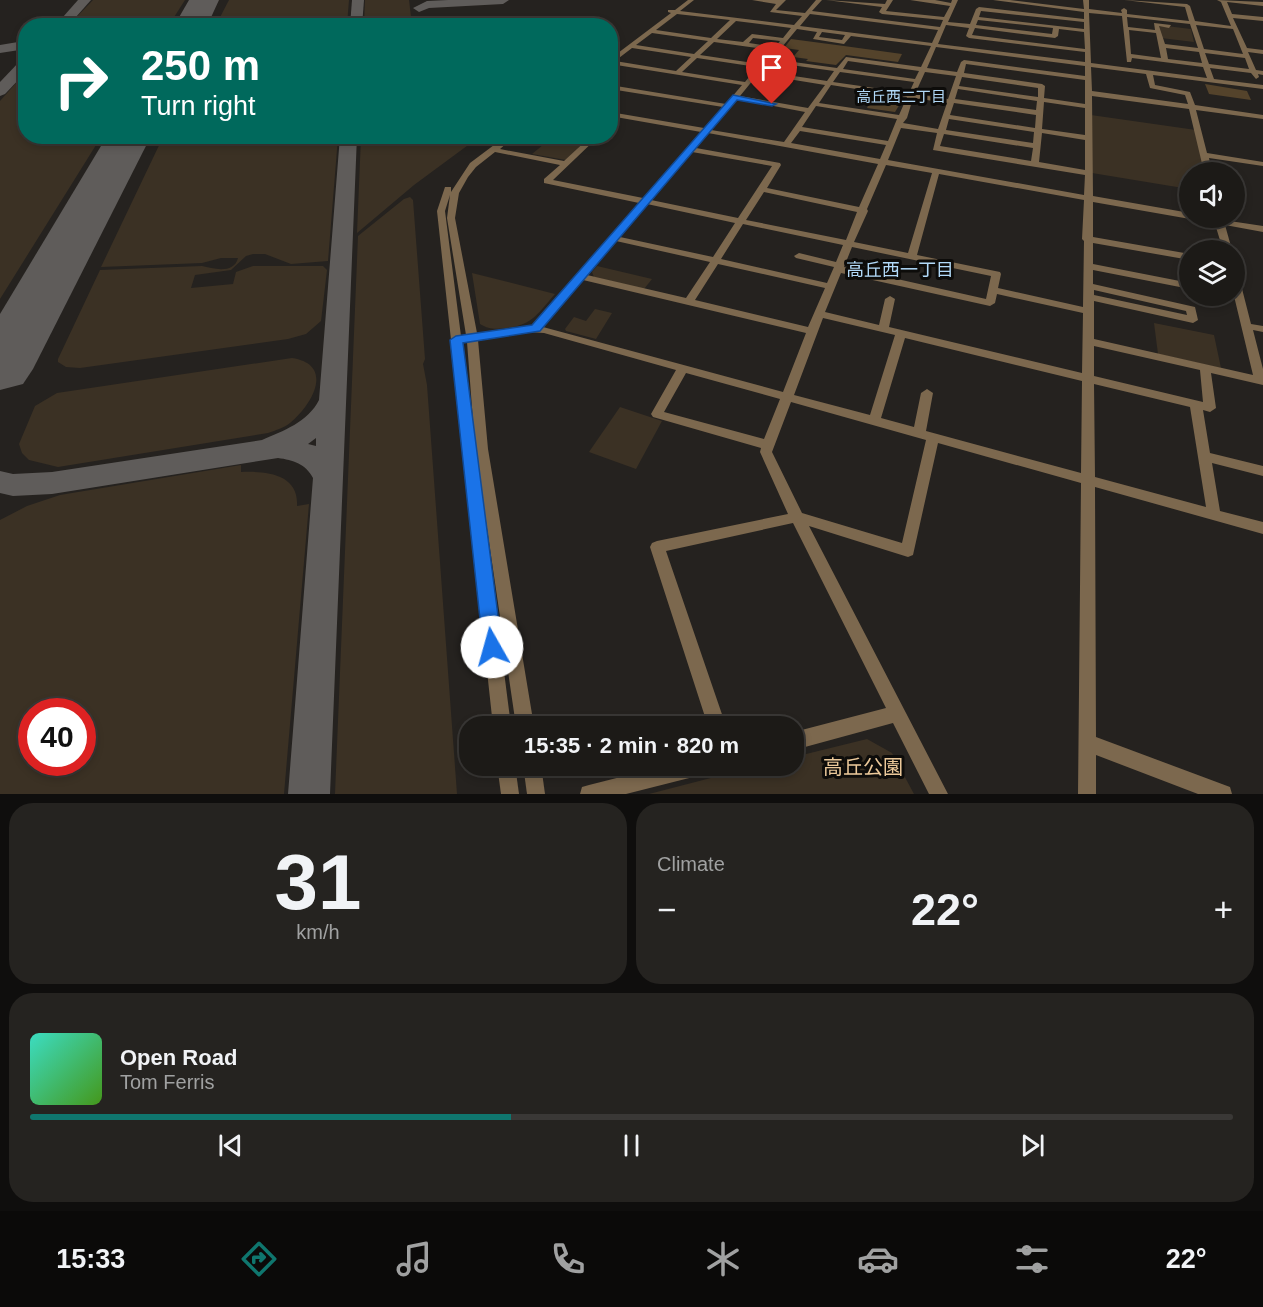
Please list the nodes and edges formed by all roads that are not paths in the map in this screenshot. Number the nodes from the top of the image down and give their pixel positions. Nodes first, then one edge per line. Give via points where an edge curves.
1 (684, 0) edge
2 (691, 0) edge
3 (755, 0) edge
4 (819, 0) edge
5 (829, 0) edge
6 (890, 0) edge
7 (913, 0) edge
8 (996, 0) edge
9 (1059, 0) edge
10 (1222, 0) edge
11 (927, 1) edge
12 (782, 2) edge
13 (954, 2) edge
14 (1124, 2) edge
15 (1263, 4) edge
16 (854, 6) junction
17 (886, 6) junction
18 (1145, 10) dead end
19 (673, 11) junction
20 (1013, 13) junction
21 (1087, 13) edge
22 (1178, 13) dead end
23 (807, 14) junction
24 (868, 14) dead end
25 (1190, 15) junction
26 (1124, 16) junction
27 (1231, 16) junction
28 (845, 17) junction
29 (976, 18) junction
30 (735, 19) junction
31 (1263, 20) edge
32 (1011, 22) junction
33 (945, 24) junction
34 (973, 26) junction
35 (1193, 26) junction
36 (796, 27) junction
37 (1056, 27) junction
38 (1126, 28) junction
39 (1236, 28) junction
40 (651, 31) junction
41 (1158, 32) junction
42 (1055, 36) junction
43 (712, 40) junction
44 (784, 40) junction
45 (1006, 41) junction
46 (744, 45) junction
47 (935, 45) junction
48 (631, 46) junction
49 (1162, 46) junction
50 (1054, 47) junction
51 (618, 49) edge
52 (777, 49) junction
53 (1088, 51) junction
54 (1201, 51) junction
55 (1263, 52) edge
56 (1246, 53) junction
57 (1005, 54) junction
58 (618, 56) edge
59 (695, 56) junction
60 (1129, 56) junction
61 (1166, 60) junction
62 (618, 63) edge
63 (1088, 65) junction
64 (762, 66) junction
65 (1206, 66) junction
66 (838, 70) junction
67 (1130, 70) junction
68 (1044, 72) junction
69 (1149, 72) junction
70 (1253, 72) junction
71 (677, 73) junction
72 (1263, 73) edge
73 (959, 75) junction
74 (920, 76) junction
75 (1088, 78) junction
76 (1211, 81) junction
77 (829, 83) junction
78 (746, 84) junction
79 (1042, 86) junction
80 (955, 87) junction
81 (1261, 87) edge
82 (618, 88) edge
83 (1089, 93) junction
84 (912, 95) junction
85 (1263, 95) edge
86 (736, 97) junction
87 (1040, 99) junction
88 (951, 101) junction
89 (728, 106) junction
90 (1088, 106) junction
91 (812, 107) junction
92 (1192, 107) junction
93 (1040, 113) junction
94 (618, 115) edge
95 (946, 117) junction
96 (1263, 117) edge
97 (901, 122) junction
98 (798, 128) junction
99 (707, 130) junction
100 (941, 131) junction
101 (1039, 131) junction
102 (1088, 138) junction
103 (491, 144) edge
104 (502, 144) edge
105 (588, 144) edge
106 (891, 144) junction
107 (786, 145) junction
108 (1037, 146) junction
109 (690, 149) junction
110 (495, 150) junction
111 (1203, 154) junction
112 (1205, 162) edge
113 (883, 163) junction
114 (567, 164) junction
115 (1035, 164) junction
116 (1263, 164) edge
117 (936, 172) junction
118 (1088, 173) junction
119 (761, 189) junction
120 (1088, 199) junction
121 (645, 201) junction
122 (864, 211) junction
123 (1179, 214) edge
124 (741, 221) junction
125 (1245, 225) edge
126 (1263, 229) edge
127 (613, 238) junction
128 (1087, 238) junction
129 (850, 243) junction
130 (1179, 255) edge
131 (799, 256) dead end
132 (912, 257) junction
133 (716, 260) junction
134 (1088, 266) junction
135 (840, 267) junction
136 (580, 276) junction
137 (1179, 284) edge
138 (832, 286) junction
139 (992, 290) junction
140 (1088, 292) junction
141 (890, 299) dead end
142 (689, 302) junction
143 (1240, 306) edge
144 (1088, 311) junction
145 (820, 314) junction
146 (1247, 326) junction
147 (536, 328) junction
148 (883, 329) junction
149 (1263, 329) edge
150 (812, 331) junction
151 (902, 333) junction
152 (472, 338) junction
153 (456, 340) junction
154 (1087, 341) junction
155 (683, 368) junction
156 (1205, 368) junction
157 (1087, 379) junction
158 (1262, 381) edge
159 (927, 393) dead end
160 (788, 397) junction
161 (1196, 404) junction
162 (874, 422) junction
163 (926, 435) junction
164 (768, 445) junction
165 (1205, 456) junction
166 (1263, 471) edge
167 (1088, 480) junction
168 (1214, 514) junction
169 (798, 517) junction
170 (1263, 528) edge
171 (898, 713) junction
172 (501, 716) edge
173 (523, 716) edge
174 (714, 716) edge
175 (804, 738) edge
176 (1088, 743) junction
177 (508, 776) edge
178 (534, 776) edge
179 (661, 776) edge
180 (510, 794) edge
181 (536, 794) edge
182 (589, 794) edge
183 (939, 794) edge
184 (1087, 794) edge
185 (1222, 794) edge

1 - 19 street
2 - 19 street
3 - 12 street
4 - 23 street
5 - 16 street
6 - 17 street
7 - 11 street
8 - 21 street
9 - 21 street
10 - 15 street
10 - 27 street
11 - 13 street
12 - 23 street via 772,11
13 - 33 street
14 - 18 street
14 - 25 street via 1187,6
14 - 26 street
16 - 17 street
16 - 24 street via 870,10
16 - 28 street
17 - 33 street via 882,12
19 - 30 street
19 - 40 street
19 - 51 street
20 - 21 street
20 - 29 street via 979,9
20 - 32 street
21 - 26 street
21 - 37 street
21 - 53 street
22 - 25 street
23 - 28 street
23 - 36 street
25 - 35 street
26 - 35 street
26 - 38 street
27 - 31 street
27 - 39 street
28 - 33 street
29 - 32 street
29 - 34 street
30 - 36 street
30 - 43 street
32 - 37 street
33 - 34 street
33 - 47 street
34 - 42 street
34 - 45 street via 969,36
35 - 39 street
35 - 41 street via 1156,24
35 - 54 street
36 - 44 street
36 - 47 street
37 - 42 street
38 - 41 street
38 - 60 street
39 - 56 street
40 - 43 street
40 - 48 street
41 - 49 street
42 - 50 street
43 - 46 street
43 - 59 street
44 - 46 street via 752,36
44 - 52 street
45 - 50 street
45 - 57 street
46 - 52 street
47 - 57 street
47 - 74 street
48 - 58 street
48 - 59 street
49 - 54 street
49 - 61 street
50 - 53 street
52 - 64 street
53 - 63 street
54 - 56 street
54 - 65 street
55 - 56 street
56 - 70 street
57 - 63 street
59 - 64 street
59 - 71 street
60 - 61 street
60 - 67 street
61 - 65 street
62 - 71 street
63 - 67 street
63 - 75 street
64 - 66 street
64 - 77 street
64 - 78 street
65 - 70 street
65 - 76 street
66 - 74 street
66 - 74 street via 846,59
66 - 77 street
67 - 69 street
68 - 73 street via 964,62
68 - 75 street
68 - 79 street
69 - 76 street
69 - 92 street via 1152,87 1188,93
70 - 72 street
70 - 81 street
71 - 78 street
73 - 74 street
73 - 79 street
73 - 80 street
74 - 84 street
75 - 83 street
76 - 81 street
77 - 84 street
77 - 91 street
78 - 86 street
79 - 87 street
80 - 87 street
80 - 88 street
81 - 85 street
82 - 89 street
83 - 90 street
83 - 92 street
84 - 88 street
84 - 97 street
86 - 89 street
86 - 91 street
87 - 90 street
87 - 93 street
88 - 93 street
88 - 95 street
89 - 99 street
90 - 102 street
91 - 97 street
91 - 98 street
92 - 96 street
92 - 111 street
93 - 101 street
94 - 99 street
95 - 100 street
95 - 101 street
97 - 100 street
97 - 106 street
98 - 106 street
98 - 107 street
99 - 107 street
99 - 109 street
100 - 108 street
100 - 115 street via 936,148
101 - 102 street
101 - 108 street
102 - 118 street
103 - 153 street via 455,176 441,211
104 - 110 street
105 - 114 street
106 - 113 street
107 - 113 street
108 - 115 street
109 - 119 street via 777,165
109 - 121 street
110 - 114 street
110 - 152 street via 473,165 455,193 451,208
111 - 112 street
111 - 116 street
113 - 117 street
113 - 122 street
114 - 121 street via 548,181
115 - 118 street
117 - 120 street
117 - 132 street
118 - 120 street
119 - 122 street
119 - 124 street
120 - 123 street
120 - 128 street
121 - 124 street
121 - 127 street
122 - 129 street
124 - 129 street via 807,239
124 - 133 street
125 - 126 street
127 - 133 street
127 - 136 street
128 - 130 street
128 - 134 street
129 - 132 street
129 - 135 street
131 - 135 street
132 - 139 street via 996,274
133 - 138 street
133 - 142 street
134 - 137 street
134 - 140 street
135 - 138 street
135 - 139 street via 990,303
136 - 142 street
136 - 147 street
138 - 145 street
139 - 144 street
140 - 140 street via 1193,320 1191,309
140 - 144 street
141 - 148 street
142 - 150 street
143 - 146 street
144 - 154 street
145 - 148 street
145 - 150 street
146 - 149 street
146 - 158 street
147 - 152 street
147 - 155 street
148 - 151 street
150 - 160 street
151 - 157 street
151 - 162 street
152 - 153 street
152 - 173 street via 482,449
153 - 172 street
154 - 156 street
154 - 157 street
155 - 160 street
155 - 164 street via 657,414
156 - 158 street
156 - 161 street via 1210,408
157 - 161 street
157 - 167 street
159 - 163 street
160 - 162 street
160 - 164 street
161 - 165 street
162 - 163 street
163 - 167 street
163 - 169 street via 908,551
164 - 169 street via 766,452
165 - 166 street
165 - 168 street
167 - 168 street
167 - 176 street
168 - 170 street
169 - 171 street
169 - 174 street via 657,547
171 - 175 street
171 - 183 street
176 - 184 street
176 - 185 street
177 - 180 street
178 - 181 street
179 - 182 street

